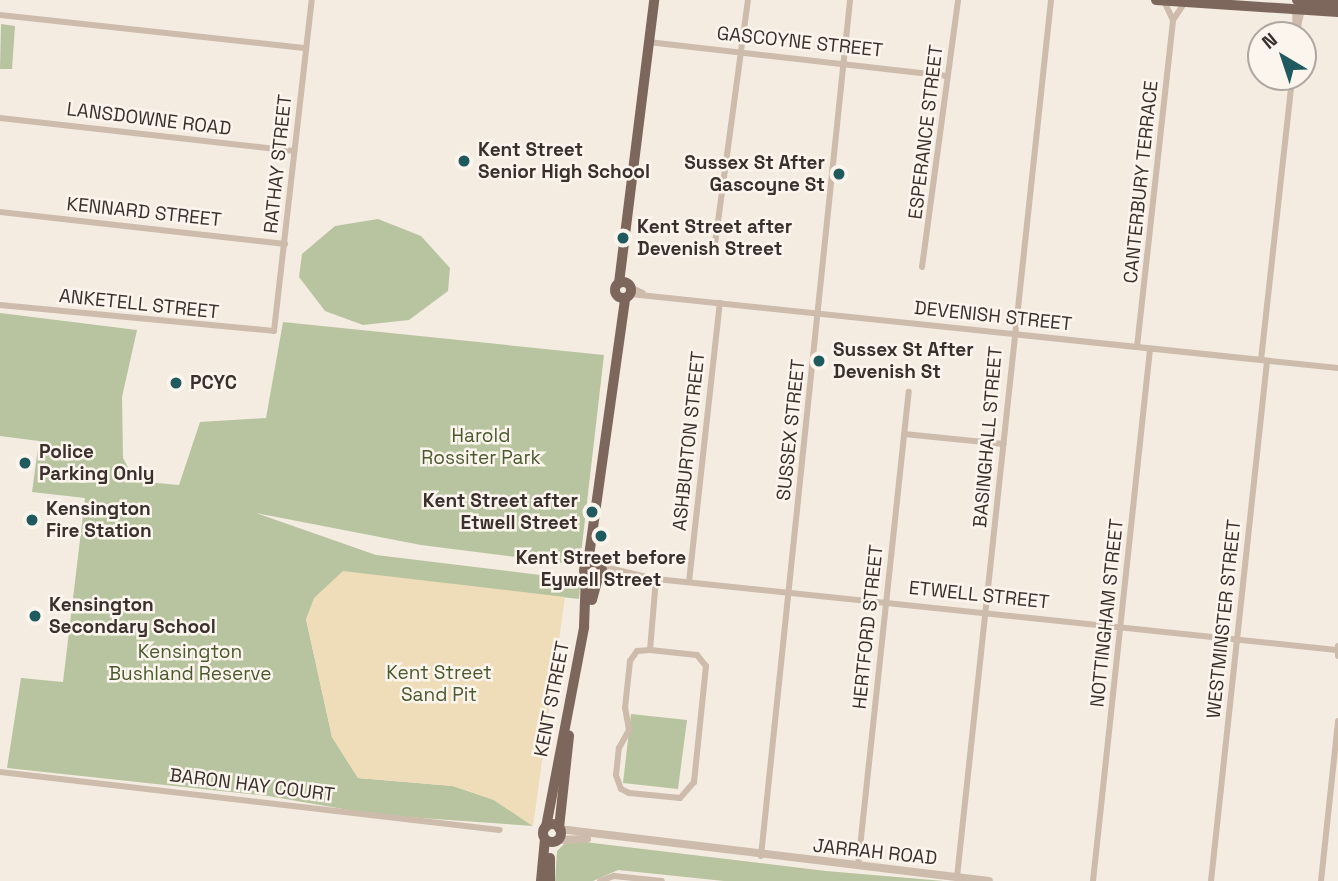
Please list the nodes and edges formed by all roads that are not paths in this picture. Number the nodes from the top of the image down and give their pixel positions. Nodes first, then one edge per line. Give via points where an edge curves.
1 (312, 0) edge
2 (654, 0) edge
3 (748, 0) edge
4 (958, 0) edge
5 (1051, 0) edge
6 (1156, 0) edge
7 (1164, 1) edge
8 (1186, 1) edge
9 (851, 2) edge
10 (1300, 3) edge
11 (1338, 3) edge
12 (1338, 12) edge
13 (0, 15) edge
14 (1173, 20) junction
15 (1298, 21) edge
16 (648, 42) junction
17 (306, 48) junction
18 (743, 51) junction
19 (845, 62) junction
20 (947, 76) junction
21 (1291, 91) edge
22 (0, 118) edge
23 (294, 151) junction
24 (0, 212) edge
25 (285, 244) junction
26 (714, 251) dead end
27 (922, 267) dead end
28 (625, 290) junction
29 (720, 303) junction
30 (0, 305) edge
31 (819, 313) junction
32 (274, 331) joint
33 (1013, 334) junction
34 (1137, 347) junction
35 (1150, 349) junction
36 (1264, 360) junction
37 (1338, 368) edge
38 (909, 392) dead end
39 (904, 434) junction
40 (1003, 444) junction
41 (597, 569) junction
42 (656, 579) junction
43 (689, 582) junction
44 (788, 591) junction
45 (887, 601) junction
46 (985, 612) junction
47 (1121, 626) junction
48 (1238, 639) junction
49 (650, 650) junction
50 (1337, 651) edge
51 (1338, 721) edge
52 (0, 772) edge
53 (500, 830) dead end
54 (555, 835) junction
55 (759, 855) junction
56 (858, 866) junction
57 (957, 877) junction
58 (541, 881) edge
59 (550, 881) edge
60 (600, 881) edge
61 (662, 881) edge
62 (989, 881) edge
63 (1093, 881) edge
64 (1211, 881) edge
65 (1321, 881) edge

1 - 17 street, RATHAY STREET
2 - 16 main road, KENT STREET
3 - 18 street
4 - 20 street, ESPERANCE STREET
5 - 33 street, BASINGHALL STREET
6 - 7 main road
7 - 8 main road
7 - 14 street
8 - 10 main road
8 - 14 street, CANTERBURY TERRACE
9 - 19 street, SUSSEX STREET
10 - 11 main road
10 - 12 main road
10 - 15 street
13 - 17 street
14 - 34 street, CANTERBURY TERRACE
16 - 18 street, GASCOYNE STREET
16 - 28 main road, KENT STREET via 623,260
17 - 23 street, RATHAY STREET
18 - 19 street, GASCOYNE STREET
18 - 26 street
19 - 20 street, GASCOYNE STREET
19 - 31 street, SUSSEX STREET
20 - 27 street, ESPERANCE STREET
21 - 36 street, WESTMINSTER STREET
22 - 23 street, LANSDOWNE ROAD
23 - 25 street, RATHAY STREET
24 - 25 street, KENNARD STREET
25 - 32 street, RATHAY STREET
28 - 29 street, DEVENISH STREET
28 - 41 main road, KENT STREET via 594,544
29 - 31 street, DEVENISH STREET
29 - 43 street, ASHBURTON STREET
30 - 32 street, ANKETELL STREET
31 - 33 street, DEVENISH STREET
31 - 44 street, SUSSEX STREET
33 - 34 street, DEVENISH STREET
33 - 40 street, BASINGHALL STREET
34 - 35 street, DEVENISH STREET
35 - 36 street, DEVENISH STREET
35 - 47 street, NOTTINGHAM STREET
36 - 37 street, DEVENISH STREET
36 - 48 street, WESTMINSTER STREET
38 - 39 street, HERTFORD STREET
39 - 40 street
39 - 45 street, HERTFORD STREET
40 - 46 street, BASINGHALL STREET
41 - 42 street, ETWELL STREET
41 - 54 main road, KENT STREET
41 - 54 main road, KENT STREET via 586,576 582,640 545,827
42 - 43 street, ETWELL STREET
42 - 49 street
43 - 44 street, ETWELL STREET
44 - 45 street, ETWELL STREET
44 - 55 street, SUSSEX STREET
45 - 46 street, ETWELL STREET
45 - 56 street, HERTFORD STREET
46 - 47 street, ETWELL STREET
46 - 57 street, BASINGHALL STREET
47 - 48 street, ETWELL STREET
47 - 63 street, NOTTINGHAM STREET
48 - 50 street, ETWELL STREET
48 - 64 street, WESTMINSTER STREET
49 - 49 street via 637,651 630,661 625,708 629,730 619,748 616,779 629,793 680,798 694,782 706,666 697,655
51 - 65 street
52 - 53 street, BARON HAY COURT
54 - 55 street, JARRAH ROAD
54 - 58 main road, KENT STREET
54 - 59 main road, KENT STREET
55 - 56 street, JARRAH ROAD
56 - 57 street, JARRAH ROAD
57 - 62 street, JARRAH ROAD
60 - 61 street via 614,876

